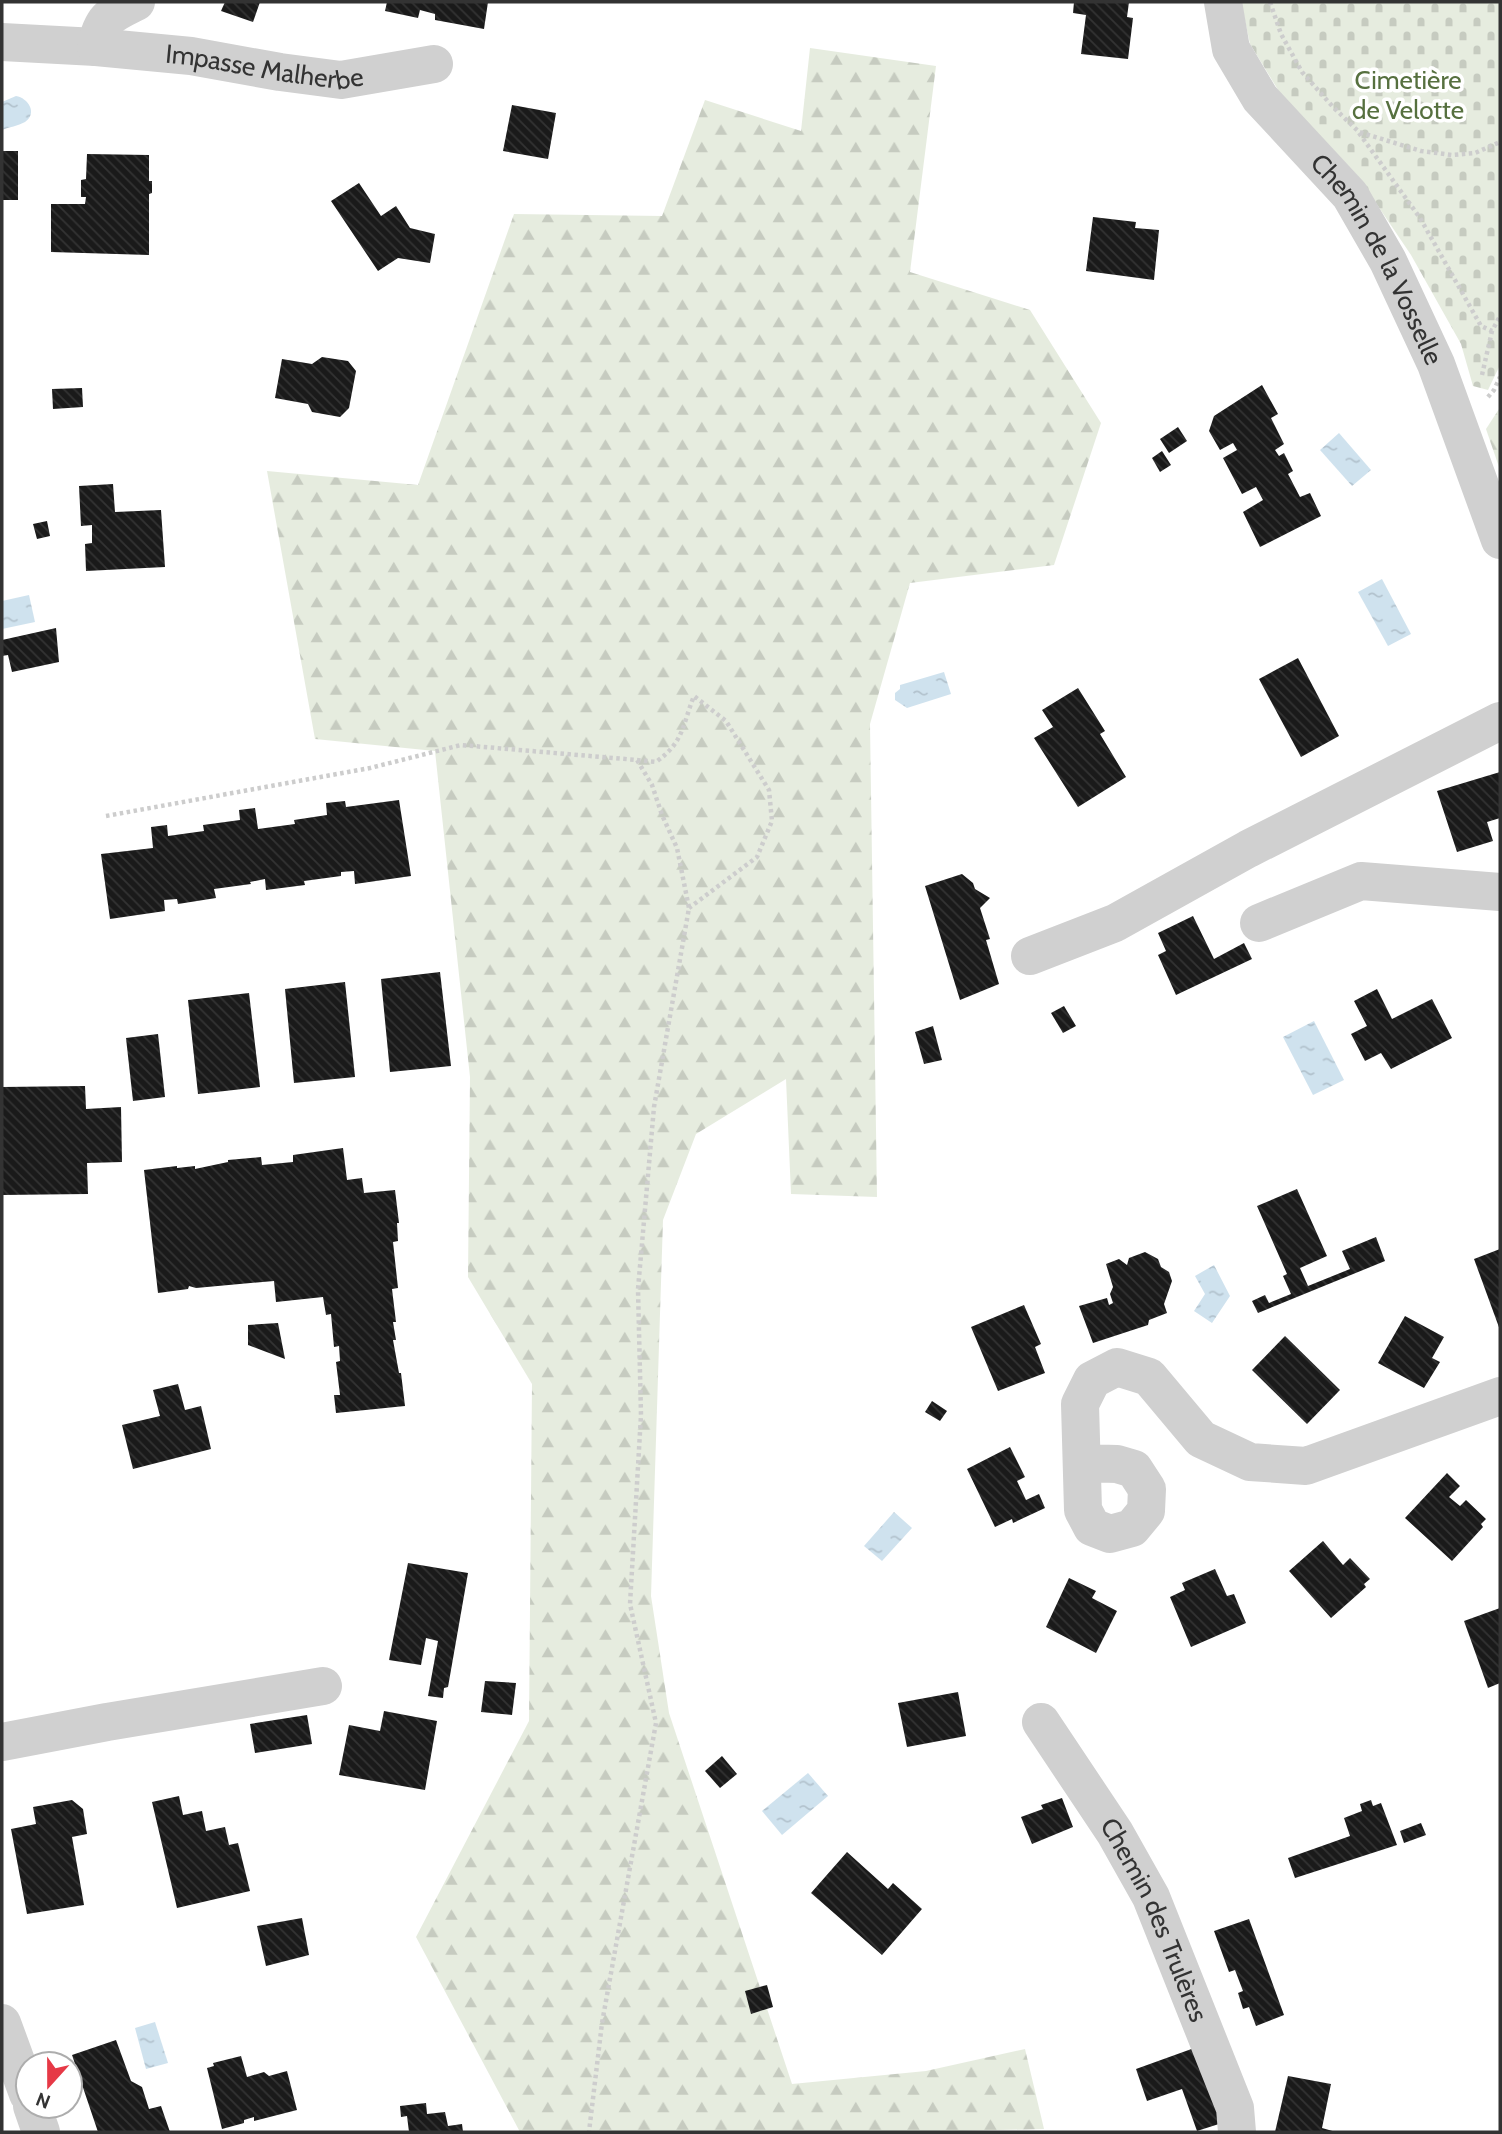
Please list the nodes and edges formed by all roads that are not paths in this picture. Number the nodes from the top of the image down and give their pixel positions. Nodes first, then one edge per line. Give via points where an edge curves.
1 (136, 2) edge
2 (1223, 2) edge
3 (2, 41) edge
4 (96, 47) junction
5 (434, 64) dead end
6 (1500, 540) edge
7 (1500, 721) edge
8 (1500, 892) edge
9 (1259, 923) dead end
10 (1030, 956) dead end
11 (1500, 1396) edge
12 (1082, 1463) dead end
13 (323, 1686) dead end
14 (1041, 1722) dead end
15 (2, 1742) edge
16 (2, 2023) edge
17 (14, 2056) edge
18 (1237, 2132) edge

1 - 4 street via 107,18
2 - 6 street, Chemin de la Vosselle via 1231,49 1260,99 1350,195 1388,261 1436,364
3 - 4 street, Impasse Malherbe
4 - 5 street, Impasse Malherbe via 341,79
7 - 10 street via 1248,849 1115,923
8 - 9 street via 1361,881
11 - 12 street via 1306,1466 1250,1462 1201,1439 1149,1377 1117,1367 1092,1380 1080,1404
13 - 15 street
14 - 18 street, Chemin des Trulères via 1115,1833 1151,1897 1235,2108
16 - 17 street

